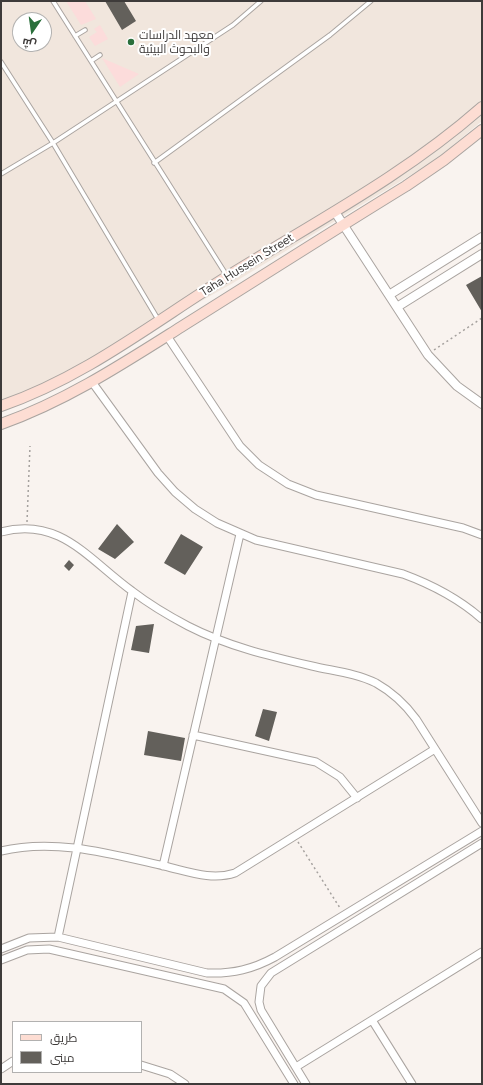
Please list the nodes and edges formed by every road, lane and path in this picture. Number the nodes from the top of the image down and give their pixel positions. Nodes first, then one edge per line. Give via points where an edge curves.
1 (53, 1) edge
2 (262, 1) edge
3 (372, 1) edge
4 (85, 30) dead end
5 (75, 36) junction
6 (100, 55) dead end
7 (91, 61) junction
8 (1, 62) edge
9 (116, 102) junction
10 (482, 107) edge
11 (482, 130) edge
12 (53, 143) junction
13 (154, 163) junction
14 (1, 174) edge
15 (335, 212) junction
16 (344, 225) junction
17 (482, 237) edge
18 (482, 254) edge
19 (227, 276) junction
20 (389, 295) junction
21 (397, 307) junction
22 (482, 318) edge
23 (159, 321) junction
24 (167, 336) junction
25 (428, 355) junction
26 (92, 382) junction
27 (482, 404) edge
28 (1, 406) edge
29 (1, 424) edge
30 (30, 446) dead end
31 (27, 528) junction
32 (1, 532) edge
33 (240, 534) junction
34 (482, 535) edge
35 (132, 592) junction
36 (482, 620) edge
37 (216, 639) junction
38 (193, 735) junction
39 (435, 749) junction
40 (357, 798) junction
41 (482, 823) edge
42 (482, 831) edge
43 (294, 836) junction
44 (482, 844) edge
45 (77, 849) junction
46 (1, 851) edge
47 (163, 866) junction
48 (344, 915) junction
49 (58, 937) junction
50 (1, 949) edge
51 (482, 952) edge
52 (1, 960) edge
53 (372, 1020) junction
54 (12, 1062) edge
55 (142, 1065) edge
56 (296, 1067) junction
57 (1, 1069) edge
58 (185, 1084) edge
59 (294, 1084) edge
60 (306, 1084) edge
61 (412, 1084) edge

1 - 5 lane
2 - 9 lane via 233,25
3 - 13 lane via 330,35
4 - 5 lane
5 - 7 lane
6 - 7 lane
7 - 9 lane
8 - 12 lane
9 - 12 lane
9 - 13 lane
10 - 15 main road, Taha Hussein Street via 411,163
11 - 16 main road, Taha Hussein Street via 425,173
12 - 14 lane
12 - 23 lane
13 - 19 lane
15 - 16 street
15 - 19 main road, Taha Hussein Street
16 - 20 street
16 - 24 main road, Taha Hussein Street
17 - 20 street
18 - 21 street
19 - 23 main road, Taha Hussein Street
20 - 21 street
21 - 25 street
22 - 25 path
23 - 28 main road, Taha Hussein Street via 84,368 37,392
24 - 26 main road, Taha Hussein Street
24 - 34 street via 240,446 259,465 288,484 316,495 462,528
25 - 27 street via 457,386
26 - 29 main road, Taha Hussein Street via 48,405
26 - 33 street via 158,473 175,492 211,520
30 - 31 path
31 - 32 street
31 - 35 street via 40,529 65,538
33 - 36 street via 426,582 447,593
33 - 37 street
35 - 37 street via 162,612
35 - 45 street
37 - 38 street
37 - 39 street via 246,650 374,683 408,708
38 - 40 street via 316,762 340,777
38 - 47 street
39 - 40 street
39 - 41 street
40 - 43 street
42 - 48 street
43 - 47 street via 235,873 225,876 205,876
43 - 48 path
44 - 56 street via 265,978 258,994 261,1010
45 - 46 street via 32,846
45 - 47 street
45 - 49 street
48 - 49 street via 260,965 243,971 225,973 196,970
49 - 50 street via 29,938
51 - 53 street
52 - 59 street via 27,950 49,949 224,989 244,1003
53 - 56 street
53 - 61 street
54 - 57 street
55 - 58 street via 170,1074
56 - 60 street

